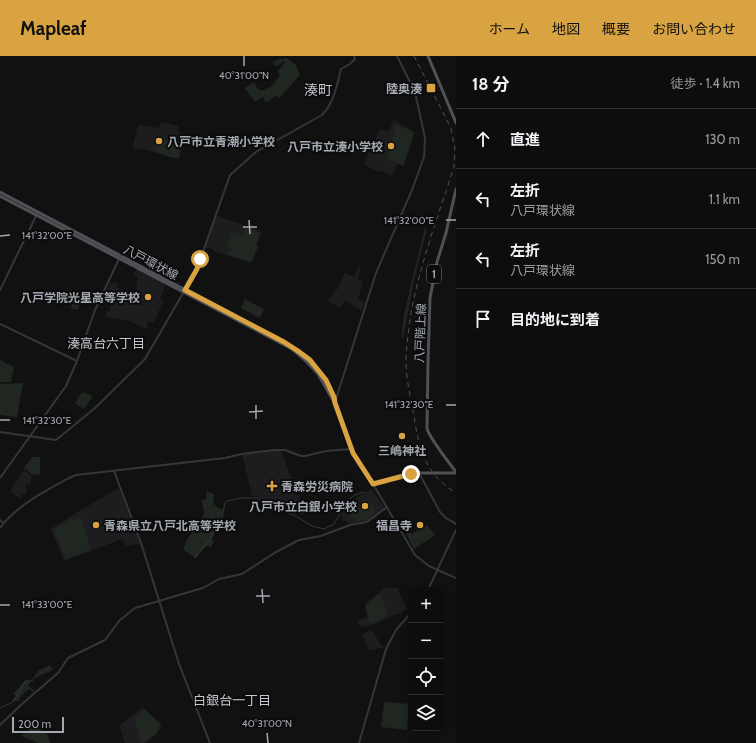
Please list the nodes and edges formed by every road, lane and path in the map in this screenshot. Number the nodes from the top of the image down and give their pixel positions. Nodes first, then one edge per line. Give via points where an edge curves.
1 (354, 56) edge
2 (397, 56) edge
3 (428, 56) edge
4 (456, 123) edge
5 (456, 189) edge
6 (0, 192) edge
7 (0, 196) edge
8 (37, 213) junction
9 (119, 257) junction
10 (0, 290) edge
11 (185, 291) junction
12 (0, 324) edge
13 (77, 360) junction
14 (338, 392) junction
15 (332, 394) junction
16 (335, 403) junction
17 (0, 432) edge
18 (30, 437) junction
19 (351, 449) junction
20 (114, 471) junction
21 (418, 473) junction
22 (456, 473) edge
23 (0, 478) edge
24 (373, 484) junction
25 (387, 507) junction
26 (0, 520) edge
27 (4, 523) junction
28 (456, 524) edge
29 (0, 528) edge
30 (456, 530) edge
31 (437, 570) junction
32 (456, 578) edge
33 (429, 587) edge
34 (159, 600) junction
35 (408, 616) edge
36 (0, 726) edge
37 (210, 743) edge
38 (359, 743) edge

1 - 11 street via 353,62 341,69 335,94 325,112 256,152 228,177 197,269
2 - 14 street via 415,92 425,138 424,156 376,273
3 - 4 main road
5 - 22 main road, 八戸階上線 / 1 via 430,298 427,410 428,431
6 - 8 main road, 八戸環状線
7 - 8 main road, 八戸環状線
8 - 9 main road, 八戸環状線
8 - 10 street
9 - 11 main road, 八戸環状線
9 - 13 street via 95,310
11 - 15 main road, 八戸環状線 via 298,351 317,368
11 - 16 main road, 八戸環状線 via 295,352 318,374
11 - 18 street via 145,359 95,408 56,440
12 - 13 street
13 - 18 street via 64,391
14 - 15 street
14 - 16 street
15 - 16 main road, 八戸環状線
16 - 19 main road, 八戸環状線
17 - 18 street
18 - 23 street
19 - 20 street via 326,450 305,456 285,450 274,450
19 - 24 main road, 八戸環状線
20 - 27 street via 100,471 68,478 19,508
20 - 34 street
21 - 22 main road, bridge
21 - 24 main road
21 - 28 street via 440,512
24 - 25 street
25 - 31 street via 415,555
25 - 34 street via 367,522 350,524 321,536 299,540 242,574 219,579 202,588
26 - 27 street
27 - 29 street
30 - 31 street
31 - 32 street
31 - 33 street
34 - 36 street via 130,611 105,640 68,658 58,674
34 - 37 street via 179,664
35 - 38 street via 396,630 386,649

